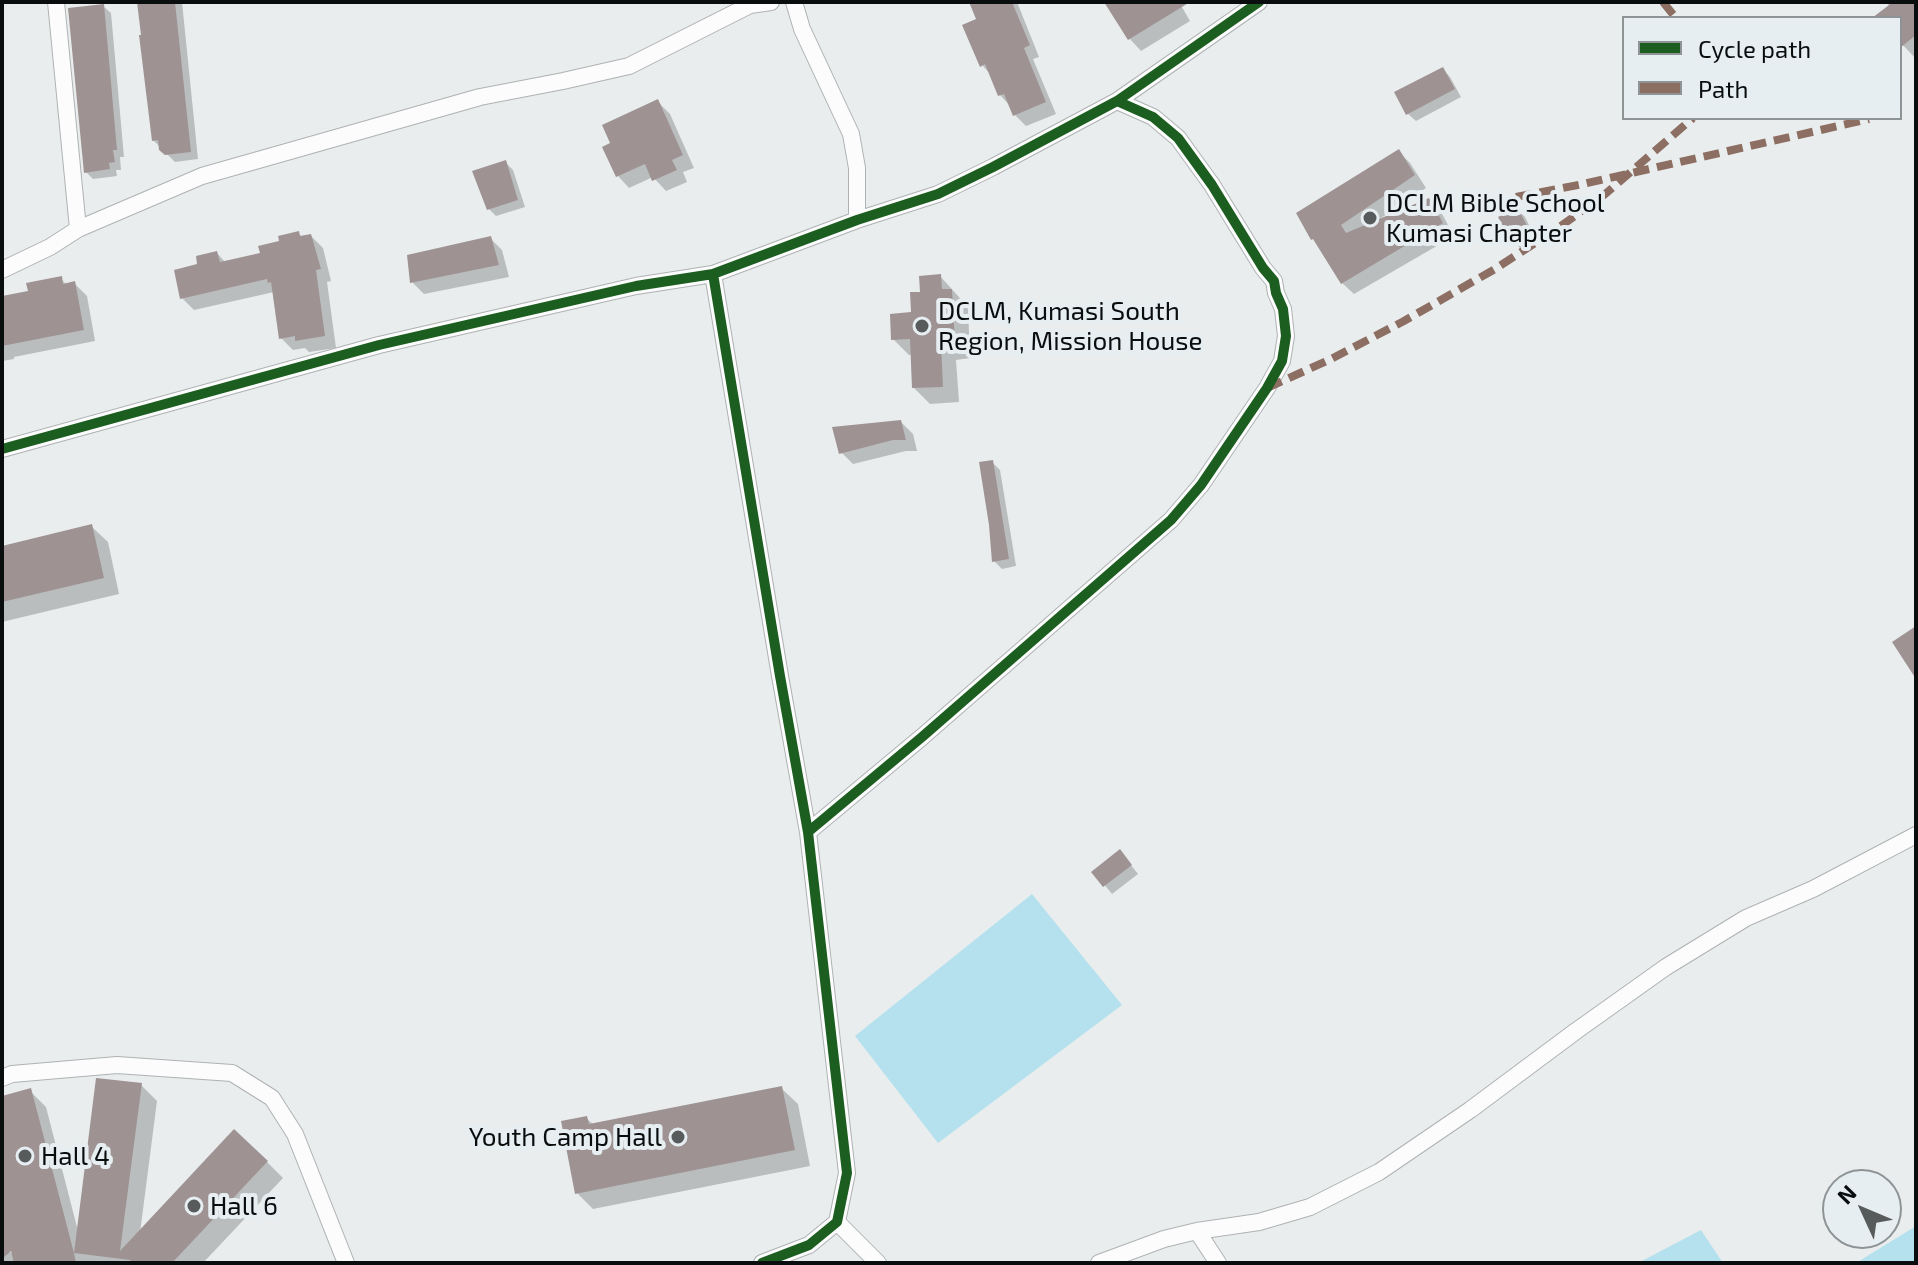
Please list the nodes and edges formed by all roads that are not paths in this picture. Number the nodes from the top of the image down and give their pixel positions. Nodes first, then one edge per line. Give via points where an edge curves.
1 (56, 2) edge
2 (771, 2) edge
3 (794, 2) edge
4 (1259, 2) edge
5 (1117, 101) junction
6 (857, 220) junction
7 (78, 229) junction
8 (2, 270) edge
9 (713, 274) junction
10 (2, 449) edge
11 (808, 832) junction
12 (1916, 835) edge
13 (2, 1078) edge
14 (837, 1222) junction
15 (1197, 1231) junction
16 (346, 1263) edge
17 (762, 1263) edge
18 (878, 1263) edge
19 (1099, 1263) edge
20 (1218, 1263) edge

1 - 7 street
2 - 7 street via 750,5 629,66 480,97 202,176
3 - 6 street via 851,134
4 - 5 street
5 - 6 street via 938,194
5 - 11 street via 1153,117 1178,138 1274,281 1286,336 1282,361 1201,485 1171,520
6 - 9 street
7 - 8 street
9 - 10 street via 636,286 379,345
9 - 11 street
11 - 14 street via 847,1173
12 - 15 street via 1746,918 1666,967 1379,1172 1310,1207 1259,1222
13 - 16 street via 117,1065 232,1073 272,1098 295,1134
14 - 17 street via 809,1245
14 - 18 street
15 - 19 street
15 - 20 street

